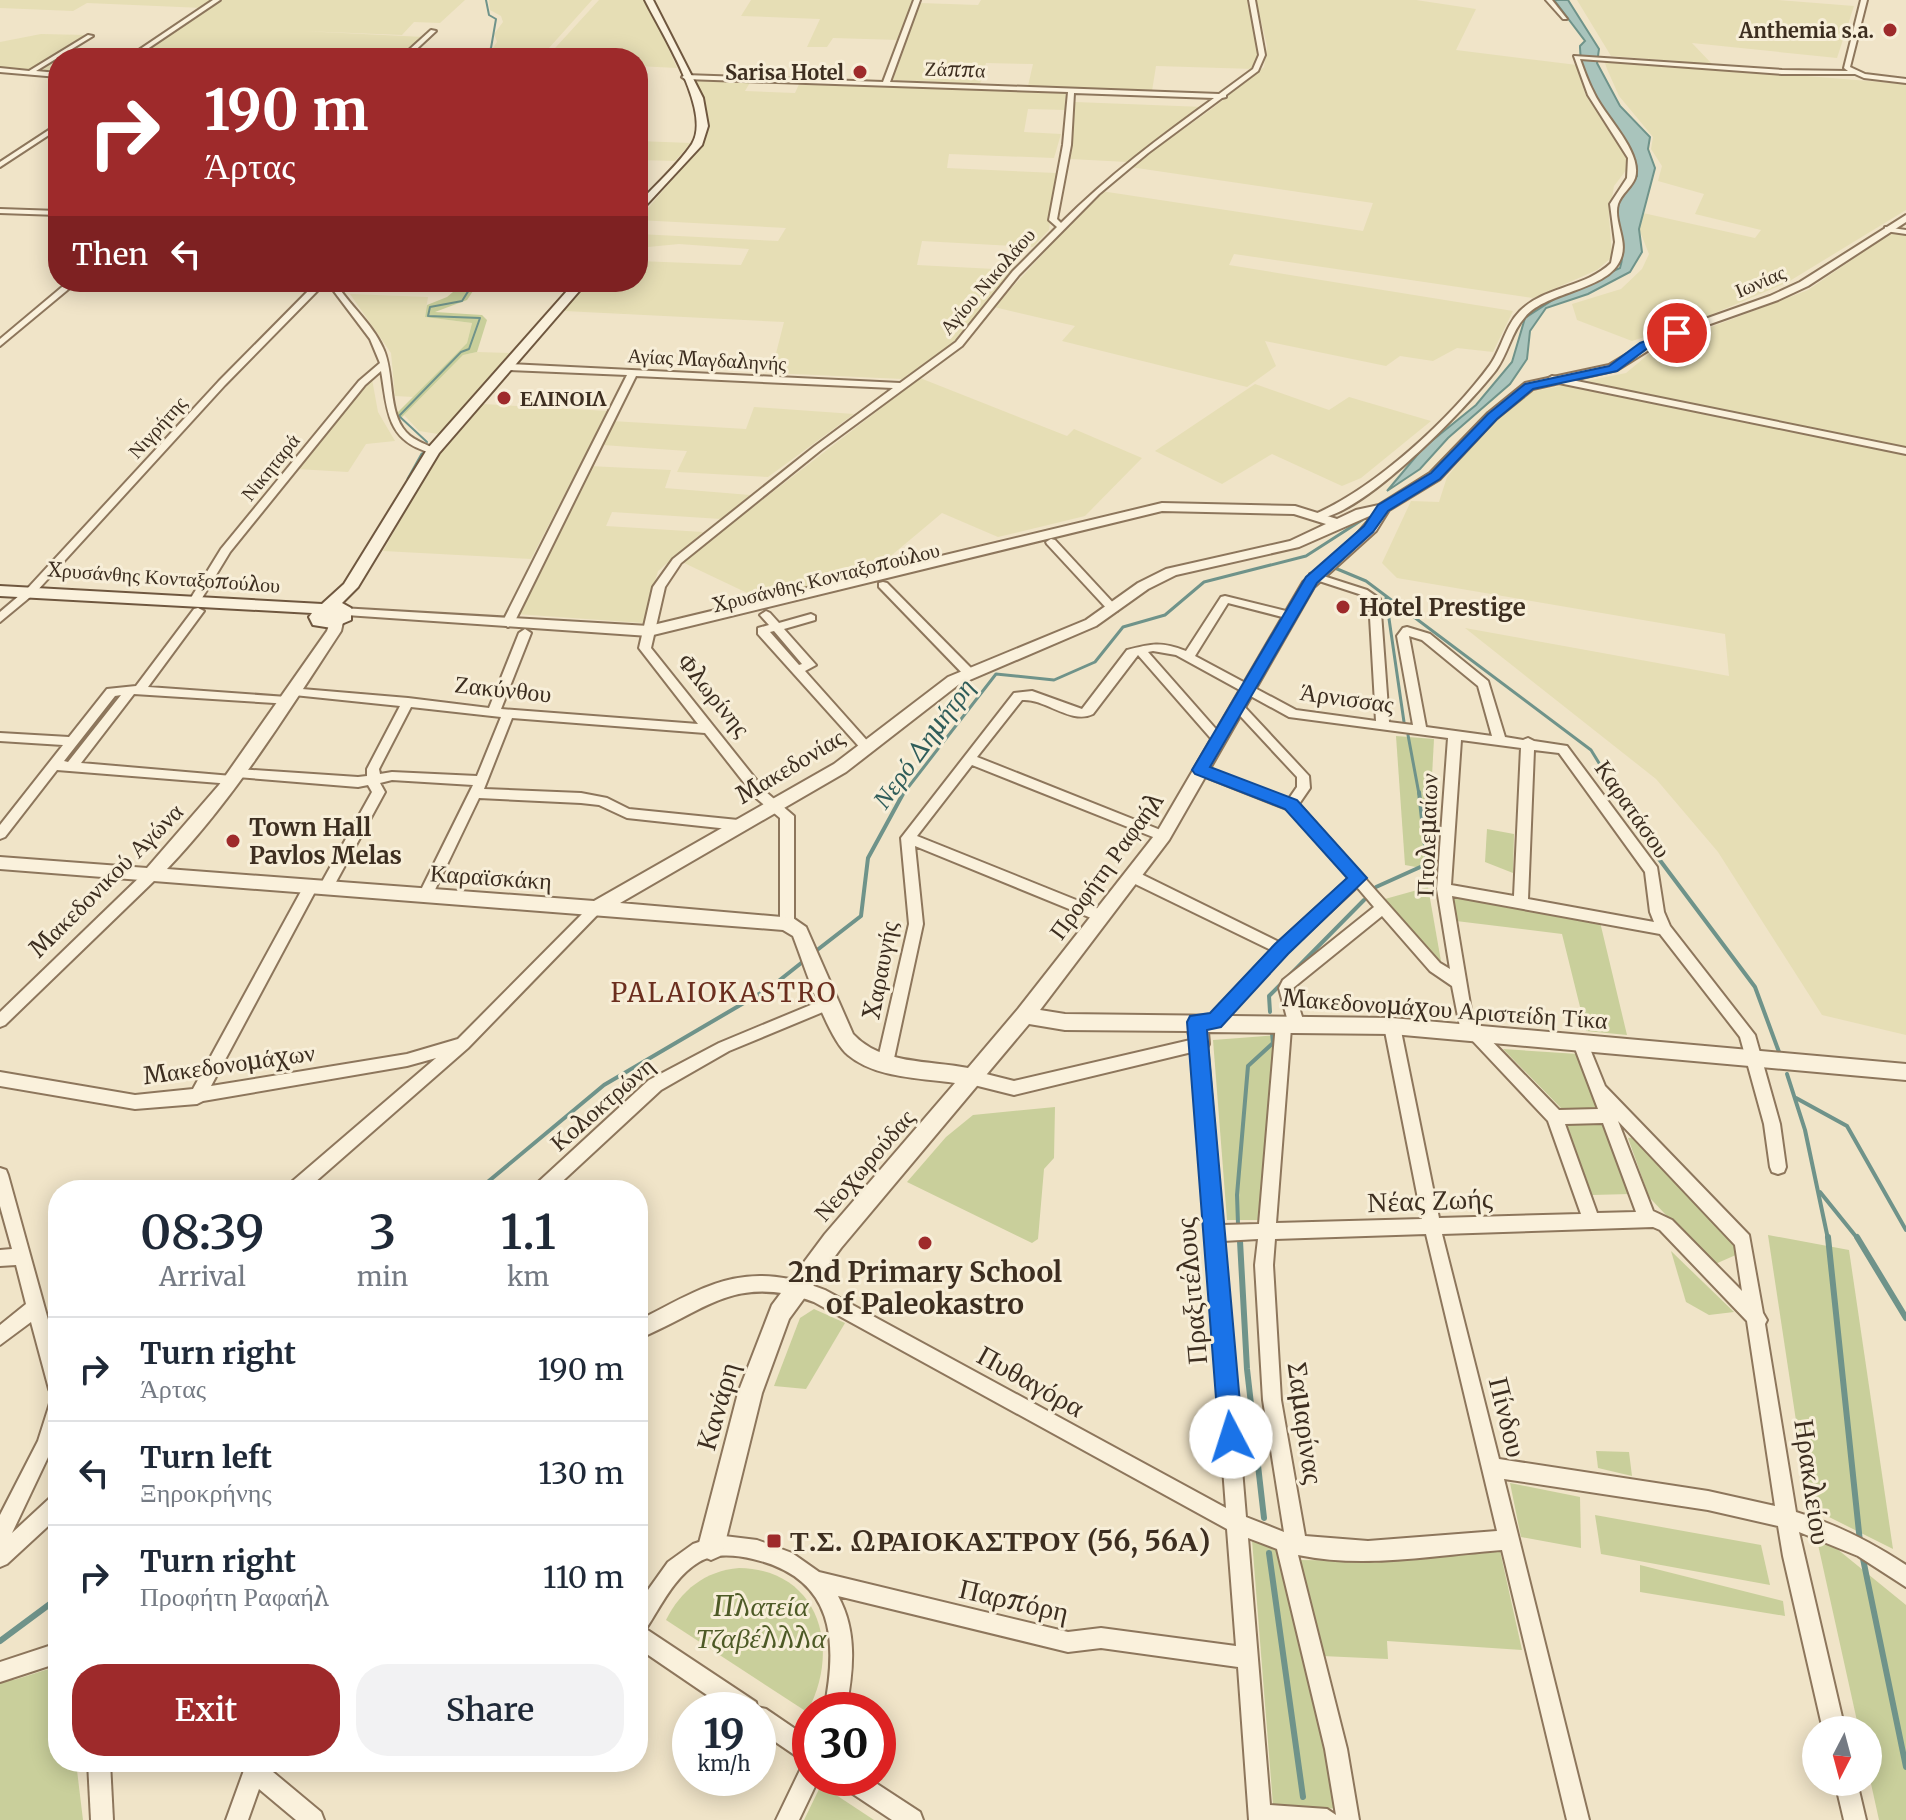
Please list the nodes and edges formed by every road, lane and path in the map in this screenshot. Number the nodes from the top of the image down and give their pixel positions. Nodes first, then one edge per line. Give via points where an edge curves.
1 (217, 0) edge
2 (649, 0) edge
3 (917, 0) edge
4 (1252, 0) edge
5 (1549, 0) edge
6 (1864, 0) edge
7 (1565, 18) dead end
8 (433, 31) dead end
9 (90, 36) dead end
10 (70, 48) edge
11 (145, 48) edge
12 (414, 48) edge
13 (48, 61) edge
14 (0, 70) edge
15 (29, 73) junction
16 (1852, 73) junction
17 (48, 74) edge
18 (685, 77) junction
19 (1906, 81) edge
20 (886, 83) junction
21 (1071, 90) junction
22 (1224, 96) junction
23 (48, 133) edge
24 (0, 165) edge
25 (648, 199) edge
26 (0, 211) edge
27 (48, 213) edge
28 (1906, 218) edge
29 (1060, 226) junction
30 (1888, 229) junction
31 (1906, 232) edge
32 (61, 292) edge
33 (312, 292) edge
34 (339, 292) edge
35 (573, 292) edge
36 (0, 343) edge
37 (384, 364) junction
38 (509, 367) junction
39 (633, 373) junction
40 (1552, 379) junction
41 (903, 386) junction
42 (433, 451) junction
43 (1906, 451) edge
44 (1383, 508) junction
45 (1319, 516) junction
46 (1338, 524) junction
47 (1051, 542) junction
48 (1314, 576) junction
49 (883, 585) junction
50 (0, 591) edge
51 (26, 595) junction
52 (196, 606) junction
53 (1113, 609) junction
54 (1, 611) edge
55 (332, 615) junction
56 (1290, 615) junction
57 (811, 618) dead end
58 (771, 621) junction
59 (508, 623) junction
60 (525, 633) junction
61 (647, 636) junction
62 (1139, 649) junction
63 (1188, 657) junction
64 (969, 673) junction
65 (1246, 689) junction
66 (136, 690) junction
67 (291, 696) junction
68 (408, 702) junction
69 (1237, 706) junction
70 (501, 712) junction
71 (1383, 726) junction
72 (708, 729) junction
73 (1420, 730) junction
74 (1455, 734) junction
75 (0, 737) edge
76 (1218, 739) junction
77 (1499, 739) junction
78 (69, 741) junction
79 (1528, 742) junction
80 (867, 748) junction
81 (1563, 749) joint
82 (970, 759) junction
83 (55, 765) junction
84 (72, 766) junction
85 (1200, 770) junction
86 (234, 776) junction
87 (373, 778) junction
88 (478, 787) junction
89 (776, 805) junction
90 (1291, 805) junction
91 (738, 825) junction
92 (0, 834) edge
93 (1163, 836) junction
94 (908, 838) junction
95 (0, 863) edge
96 (150, 876) junction
97 (1132, 876) junction
98 (1358, 878) junction
99 (318, 889) junction
100 (1444, 889) junction
101 (425, 896) junction
102 (1521, 903) junction
103 (1382, 908) junction
104 (596, 909) junction
105 (1101, 916) junction
106 (787, 923) junction
107 (1664, 929) junction
108 (1281, 949) junction
109 (1460, 984) junction
110 (830, 1003) junction
111 (1025, 1015) junction
112 (0, 1021) edge
113 (1206, 1022) junction
114 (1290, 1023) junction
115 (1392, 1026) junction
116 (1472, 1033) junction
117 (1581, 1043) junction
118 (463, 1044) junction
119 (1199, 1044) junction
120 (1756, 1059) junction
121 (885, 1063) junction
122 (1906, 1072) edge
123 (974, 1078) junction
124 (0, 1079) edge
125 (1598, 1089) junction
126 (197, 1097) junction
127 (1609, 1116) junction
128 (1555, 1117) junction
129 (1778, 1167) dead end
130 (0, 1175) edge
131 (306, 1180) edge
132 (552, 1180) edge
133 (1647, 1219) junction
134 (1592, 1222) junction
135 (1432, 1226) junction
136 (1266, 1232) junction
137 (1214, 1233) junction
138 (19, 1257) junction
139 (0, 1258) edge
140 (796, 1287) junction
141 (34, 1309) junction
142 (1758, 1320) junction
143 (648, 1325) edge
144 (0, 1336) edge
145 (48, 1356) edge
146 (48, 1438) edge
147 (1491, 1467) junction
148 (48, 1513) edge
149 (1788, 1516) junction
150 (1239, 1524) junction
151 (0, 1536) edge
152 (1509, 1540) junction
153 (1290, 1543) junction
154 (711, 1547) junction
155 (0, 1557) edge
156 (1906, 1577) edge
157 (816, 1581) junction
158 (648, 1608) edge
159 (648, 1643) edge
160 (48, 1656) edge
161 (1249, 1658) junction
162 (4, 1671) edge
163 (721, 1692) edge
164 (839, 1692) edge
165 (1831, 1716) edge
166 (100, 1772) edge
167 (254, 1772) edge
168 (261, 1772) edge
169 (799, 1796) edge
170 (876, 1796) edge
171 (1849, 1796) edge
172 (1260, 1817) edge
173 (102, 1820) edge
174 (237, 1820) edge
175 (313, 1820) edge
176 (787, 1820) edge
177 (912, 1820) edge
178 (1327, 1820) edge
179 (1348, 1820) edge
180 (1578, 1820) edge
181 (1855, 1820) edge

1 - 11 street
2 - 18 main road
3 - 20 street
4 - 22 street, Αγίου Νικολάου via 1260,63
5 - 7 street
6 - 16 street via 1846,63
8 - 12 street
9 - 10 street
13 - 15 street
14 - 15 street
15 - 17 street
16 - 19 street
16 - 45 street via 1576,57 1591,95 1632,158 1631,178 1614,204 1620,246 1612,267 1524,312 1498,362 1453,413 1362,492
18 - 20 street, Ζάππα
18 - 25 main road via 703,109 701,135
20 - 21 street, Ζάππα
21 - 22 street, Ζάππα
21 - 29 street via 1053,220
22 - 29 street, Αγίου Νικολάου via 1145,151
23 - 24 street
26 - 27 street
28 - 30 street, Ιωνίας
29 - 41 street, Αγίου Νικολάου via 966,337
30 - 31 street
30 - 40 street, Ιωνίας via 1774,298 1661,338 1613,368
32 - 36 street
33 - 51 street, Νιγρήτης
34 - 37 street via 370,333
35 - 38 main road
37 - 42 street via 395,424 413,443
37 - 52 street, Νικηταρά via 362,383 225,551
38 - 39 street, Αγίας Μαγδαληνής
38 - 42 main road
39 - 41 street, Αγίας Μαγδαληνής
39 - 59 street
40 - 43 street
40 - 44 street, Ιωνίας via 1529,386 1435,476
41 - 61 street, Αγίου Νικολάου via 672,565 659,587
42 - 55 main road
44 - 46 street, Μακεδονίας
44 - 48 street, Προφήτη Ραφαήλ via 1369,529
45 - 46 street, Χρυσάνθης Κονταξοπούλου
45 - 47 street, Χρυσάνθης Κονταξοπούλου via 1164,514
45 - 61 street, Χρυσάνθης Κονταξοπούλου via 1283,509 1153,508
46 - 53 street, Μακεδονίας via 1278,549 1171,572
47 - 49 street, Χρυσάνθης Κονταξοπούλου
47 - 53 street
48 - 56 street, Προφήτη Ραφαήλ
48 - 71 street via 1374,599
49 - 58 street, Χρυσάνθης Κονταξοπούλου
49 - 64 street
50 - 51 main road, Χρυσάνθης Κονταξοπούλου
51 - 52 main road, Χρυσάνθης Κονταξοπούλου
51 - 54 main road, Χρυσάνθης Κονταξοπούλου
52 - 55 main road, Χρυσάνθης Κονταξοπούλου
52 - 66 street, Νικηταρά
53 - 64 street, Μακεδονίας via 1083,627
55 - 59 street, Χρυσάνθης Κονταξοπούλου
55 - 60 street, Χρυσάνθης Κονταξοπούλου
55 - 67 street, Μακεδονικού Αγώνα via 321,650
56 - 63 street via 1225,599
56 - 65 street, Προφήτη Ραφαήλ
57 - 58 street
58 - 61 street, Χρυσάνθης Κονταξοπούλου
58 - 80 street via 762,631
59 - 61 street, Χρυσάνθης Κονταξοπούλου
60 - 61 street, Χρυσάνθης Κονταξοπούλου
60 - 70 street
61 - 72 street, Φλωρίνης via 647,653
62 - 63 street, Άρνισσας via 1162,647
62 - 76 street
62 - 82 street via 1083,714 1032,695 1018,696
63 - 65 street, Άρνισσας
64 - 80 street, Μακεδονίας via 939,690
65 - 69 street, Προφήτη Ραφαήλ
65 - 71 street, Άρνισσας via 1293,714
66 - 67 street, Ζακύνθου
66 - 78 street via 108,694
66 - 84 street, Νικηταρά
67 - 68 street, Ζακύνθου
67 - 86 street, Μακεδονικού Αγώνα
68 - 70 street, Ζακύνθου
68 - 87 street
69 - 76 street, Προφήτη Ραφαήλ
69 - 90 street via 1303,776 1304,788
70 - 72 street, Ζακύνθου
70 - 88 street
71 - 73 street, Άρνισσας
72 - 89 street, Φλωρίνης via 761,795
73 - 74 street, Άρνισσας
73 - 77 street via 1403,636 1407,631 1426,637 1484,684
74 - 77 street, Άρνισσας
74 - 100 street, Πτολεμαίων
75 - 78 street
76 - 85 street, Προφήτη Ραφαήλ
77 - 79 street, Άρνισσας
78 - 83 street
79 - 81 street, Άρνισσας
79 - 102 street
80 - 89 street, Μακεδονίας
81 - 107 street, Καρατάσου via 1652,871
82 - 93 street
82 - 94 street
83 - 84 street
83 - 92 street
84 - 86 street
85 - 90 street
85 - 93 street, Προφήτη Ραφαήλ
86 - 87 street via 358,782
86 - 96 street, Μακεδονικού Αγώνα
87 - 88 street
87 - 99 street via 379,792
88 - 91 street via 602,801 627,813
88 - 101 street
89 - 91 street, Μακεδονίας
89 - 106 street, Φλωρίνης via 789,824
90 - 98 street
91 - 104 street, Μακεδονίας
93 - 97 street, Προφήτη Ραφαήλ
94 - 105 street
94 - 121 street, Χαραυγής via 916,924
95 - 96 street, Καραϊσκάκη
96 - 99 street, Καραϊσκάκη
96 - 112 street, Μακεδονικού Αγώνα
97 - 105 street, Προφήτη Ραφαήλ
97 - 108 street
98 - 103 street
98 - 108 street
99 - 101 street, Καραϊσκάκη
99 - 126 street
100 - 102 street
100 - 109 street, Πτολεμαίων
101 - 104 street, Καραϊσκάκη
102 - 107 street
103 - 109 street via 1444,976
103 - 114 street, Σαμαρίνας via 1288,984
104 - 106 street, Καραϊσκάκη
104 - 118 street, Μακεδονίας
105 - 111 street, Προφήτη Ραφαήλ
106 - 110 street via 805,942
107 - 120 street, Καρατάσου via 1743,1028
108 - 113 street
109 - 116 street, Πτολεμαίων
110 - 121 street via 852,1048
110 - 132 street, Κολοκτρώνη via 724,1047 655,1085
111 - 113 street, Μακεδονομάχου Αριστείδη Τίκα via 1065,1022
111 - 123 street, Νεοχωρούδας
113 - 114 street, Μακεδονομάχου Αριστείδη Τίκα
113 - 119 street
114 - 115 street, Μακεδονομάχου Αριστείδη Τίκα
114 - 136 street, Σαμαρίνας
115 - 116 street, Μακεδονομάχου Αριστείδη Τίκα
115 - 135 street, Πίνδου
116 - 117 street, Μακεδονομάχου Αριστείδη Τίκα
116 - 128 street
117 - 120 street, Μακεδονομάχου Αριστείδη Τίκα
117 - 125 street
118 - 126 street, Μακεδονομάχων via 407,1060
118 - 131 street, Μακεδονίας
119 - 123 street via 1014,1088
119 - 137 street, Πραξιτέλους
120 - 122 street, Μακεδονομάχου Αριστείδη Τίκα
120 - 129 street, Καρατάσου
121 - 123 street
123 - 140 street, Νεοχωρούδας
124 - 126 street, Μακεδονομάχων via 135,1102
125 - 127 street
125 - 142 street, Ηρακλείου via 1743,1241
127 - 128 street
127 - 133 street
128 - 134 street
130 - 138 street
133 - 134 street, Νέας Ζωής
133 - 142 street via 1666,1225
134 - 135 street, Νέας Ζωής
135 - 136 street, Νέας Ζωής
135 - 147 street, Πίνδου
136 - 137 street, Νέας Ζωής
136 - 153 street, Σαμαρίνας via 1269,1372
137 - 150 street, Πραξιτέλους
138 - 139 street
138 - 141 street
140 - 143 street via 761,1281 735,1284
140 - 150 street, Πυθαγόρα
140 - 154 street, Κανάρη via 755,1375
141 - 144 street
141 - 145 street
142 - 149 street, Ηρακλείου
146 - 151 street
147 - 149 street
147 - 152 street, Πίνδου
148 - 155 street
149 - 156 street via 1873,1555
149 - 165 street, Ηρακλείου
150 - 153 street, Πυθαγόρα
150 - 161 street, Πραξιτέλους
152 - 153 street, Πυθαγόρα via 1376,1550
152 - 180 street, Πίνδου
153 - 179 street, Σαμαρίνας
154 - 157 street via 744,1547 775,1555
154 - 158 street via 674,1570
157 - 161 street, Παρπόρη via 1068,1642 1101,1638
157 - 164 street via 836,1610 843,1640
159 - 163 street
160 - 162 street
161 - 172 street, Πραξιτέλους
166 - 173 street
167 - 174 street
168 - 175 street
169 - 176 street
170 - 177 street
171 - 181 street
172 - 178 street

